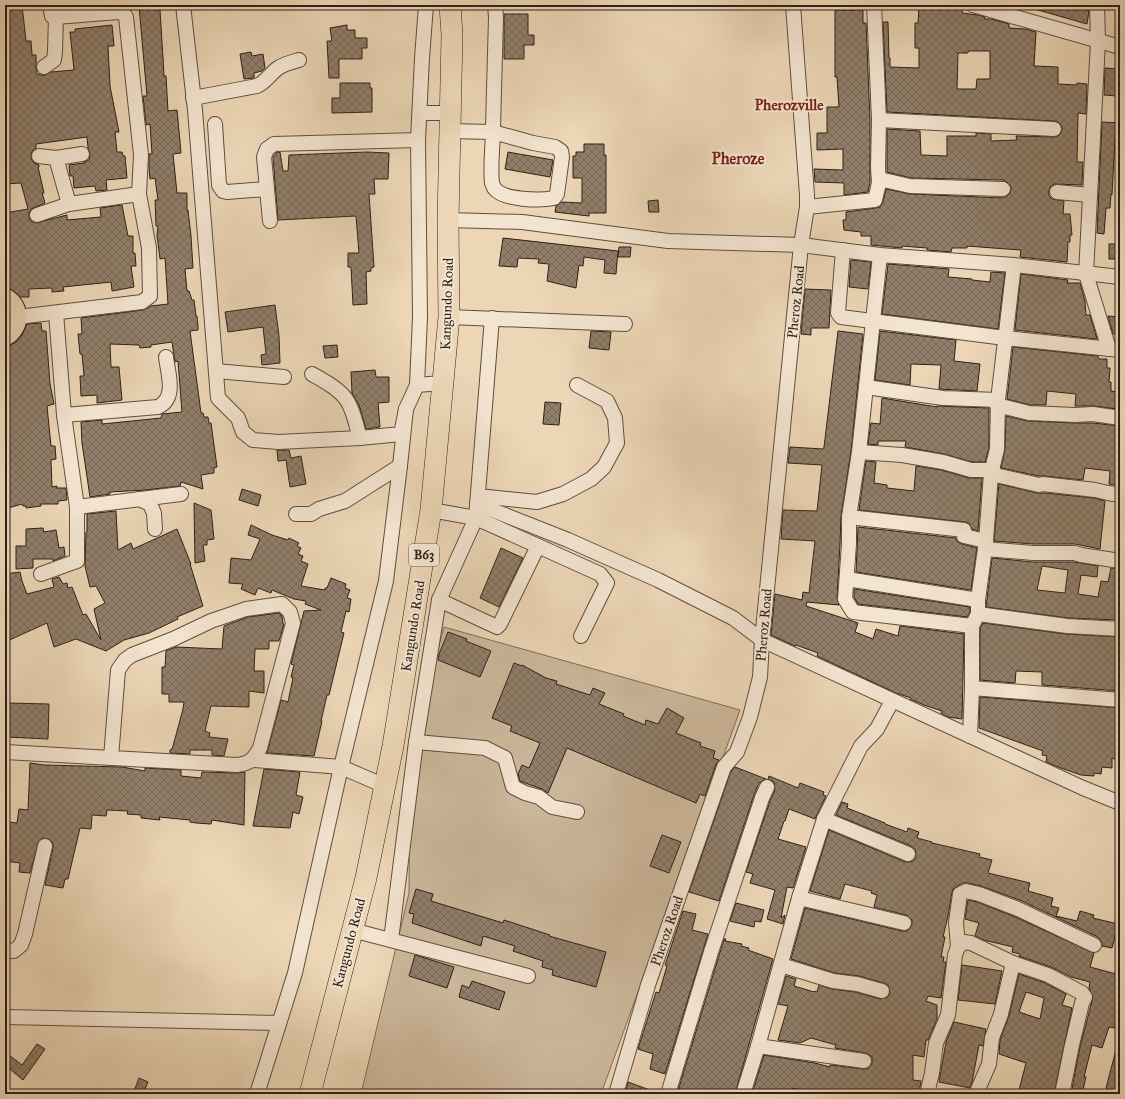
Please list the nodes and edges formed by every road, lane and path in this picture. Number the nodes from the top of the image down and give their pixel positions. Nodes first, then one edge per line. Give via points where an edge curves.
1 (183, 5) edge
2 (426, 5) edge
3 (450, 5) edge
4 (495, 5) edge
5 (793, 5) edge
6 (874, 5) edge
7 (973, 5) edge
8 (1097, 5) edge
9 (53, 11) edge
10 (1098, 41) junction
11 (1120, 47) edge
12 (299, 60) dead end
13 (44, 67) dead end
14 (193, 98) junction
15 (420, 112) junction
16 (879, 120) junction
17 (450, 122) junction
18 (215, 124) dead end
19 (1054, 128) dead end
20 (493, 132) junction
21 (418, 140) junction
22 (82, 154) dead end
23 (39, 156) dead end
24 (56, 158) junction
25 (879, 180) junction
26 (267, 188) junction
27 (1003, 189) dead end
28 (1057, 192) dead end
29 (139, 194) junction
30 (1090, 195) junction
31 (522, 199) junction
32 (69, 204) junction
33 (807, 207) junction
34 (37, 215) dead end
35 (448, 220) junction
36 (270, 221) dead end
37 (522, 222) junction
38 (801, 245) junction
39 (843, 250) junction
40 (880, 254) junction
41 (1014, 265) junction
42 (1086, 274) junction
43 (1120, 277) edge
44 (5, 297) edge
45 (56, 312) junction
46 (18, 317) junction
47 (449, 317) junction
48 (492, 318) junction
49 (873, 322) junction
50 (625, 324) dead end
51 (5, 338) edge
52 (1005, 338) junction
53 (1114, 350) edge
54 (166, 357) dead end
55 (216, 371) junction
56 (312, 374) dead end
57 (284, 377) dead end
58 (442, 382) junction
59 (417, 385) junction
60 (577, 385) dead end
61 (866, 387) junction
62 (998, 402) junction
63 (406, 409) junction
64 (64, 415) junction
65 (1120, 418) edge
66 (360, 438) junction
67 (859, 452) junction
68 (400, 466) junction
69 (992, 472) junction
70 (180, 494) dead end
71 (1120, 495) edge
72 (139, 499) junction
73 (478, 500) junction
74 (77, 507) junction
75 (431, 510) junction
76 (296, 514) dead end
77 (849, 517) junction
78 (476, 518) junction
79 (155, 529) dead end
80 (986, 545) junction
81 (538, 546) junction
82 (1120, 561) edge
83 (41, 574) dead end
84 (847, 579) junction
85 (439, 600) junction
86 (976, 613) junction
87 (1120, 629) edge
88 (581, 636) dead end
89 (762, 640) junction
90 (972, 688) junction
91 (1120, 700) edge
92 (892, 701) junction
93 (970, 736) junction
94 (416, 742) junction
95 (5, 752) edge
96 (111, 758) junction
97 (253, 760) junction
98 (341, 767) junction
99 (385, 786) junction
100 (767, 787) dead end
101 (1120, 803) edge
102 (577, 812) dead end
103 (824, 819) junction
104 (45, 846) dead end
105 (908, 854) dead end
106 (799, 898) junction
107 (904, 923) dead end
108 (352, 930) junction
109 (391, 940) junction
110 (1094, 945) dead end
111 (958, 947) junction
112 (5, 950) edge
113 (1013, 963) junction
114 (781, 965) junction
115 (528, 976) dead end
116 (882, 990) dead end
117 (5, 1017) edge
118 (279, 1023) junction
119 (758, 1046) junction
120 (864, 1061) dead end
121 (257, 1094) edge
122 (310, 1094) edge
123 (616, 1094) edge
124 (668, 1094) edge
125 (743, 1094) edge
126 (927, 1094) edge
127 (976, 1094) edge
128 (1062, 1094) edge

1 - 14 street
2 - 15 street
3 - 17 highway, Kangundo Road / B63
4 - 20 street
5 - 33 street, Pheroz Road
6 - 16 street
7 - 10 street
8 - 10 street
9 - 13 street via 54,60
9 - 29 street via 118,12 126,16 141,155
10 - 11 street
10 - 30 street
12 - 14 street via 280,67 258,86
14 - 55 street
15 - 17 street
15 - 21 street
16 - 19 street
16 - 25 street
17 - 20 street
17 - 35 highway, Kangundo Road / B63
18 - 26 street via 219,185 223,191
20 - 31 street via 492,184 503,194
20 - 31 street via 555,146 561,151 557,194 554,198
21 - 26 street via 274,144 267,149 264,156
21 - 59 street via 420,317
22 - 24 street
23 - 24 street
24 - 32 street
25 - 27 street via 910,186
25 - 33 street via 875,200
26 - 36 street
28 - 30 street
29 - 32 street
29 - 45 street via 149,248 150,296 142,302
30 - 42 street
31 - 37 street
32 - 34 street
33 - 38 street, Pheroz Road
35 - 37 street, Pheroz Road
35 - 47 highway, Kangundo Road / B63
37 - 38 street, Pheroz Road via 668,241
38 - 39 street, Pheroz Road
38 - 89 street, Pheroz Road
39 - 40 street, Pheroz Road
39 - 49 street via 838,313 845,319
40 - 41 street, Pheroz Road
40 - 49 street
41 - 42 street, Pheroz Road
41 - 52 street
42 - 43 street, Pheroz Road
42 - 53 street
44 - 46 main road via 16,309
45 - 46 street
45 - 64 street
46 - 51 main road via 14,330
47 - 48 street
47 - 58 highway, Kangundo Road / B63
48 - 50 street
48 - 73 street
49 - 52 street
49 - 61 street
52 - 53 street
52 - 62 street
54 - 64 street via 170,394 164,404 158,407
55 - 57 street
55 - 66 street via 218,398 238,418 243,432 253,440 278,442
56 - 66 street via 335,388 346,399
58 - 59 street
58 - 75 highway, Kangundo Road / B63
59 - 63 street
60 - 73 street via 607,401 615,418 617,443 604,466 591,479 563,494 536,502
61 - 62 street via 943,398
61 - 67 street
62 - 65 street via 1029,413 1093,414
62 - 69 street via 997,449
63 - 66 street via 401,434
63 - 68 street
64 - 74 street
67 - 69 street via 902,455
67 - 77 street
68 - 76 street via 345,501 311,514
68 - 98 street via 386,581
69 - 71 street via 1039,485 1096,490
69 - 80 street
70 - 72 street
72 - 74 street
72 - 79 street via 150,504 154,513
73 - 78 street
73 - 89 street via 658,580 733,618
74 - 83 street via 77,561
75 - 78 street
75 - 99 highway, Kangundo Road / B63
77 - 80 street via 964,530 964,536
77 - 84 street
78 - 81 street
78 - 85 street
80 - 82 street via 1033,553 1075,553
80 - 86 street
81 - 85 street via 497,627
81 - 88 street via 600,574 607,583
84 - 86 street
84 - 86 street via 845,599 853,612
85 - 94 street
86 - 87 street via 1067,626
86 - 90 street
89 - 92 street
89 - 123 street, Pheroz Road via 760,677 750,716 737,752 724,767 648,984
90 - 91 street
90 - 93 street
92 - 93 street
92 - 103 street via 877,729 861,746
93 - 101 street
94 - 102 street via 485,748 505,758 513,787 525,794 539,797 552,807
94 - 109 street
95 - 96 street
96 - 97 street via 237,765
96 - 97 street via 118,670 125,660 211,621 246,609 282,604 290,612 293,622 260,748
97 - 98 street
98 - 99 street
98 - 118 street via 295,973
99 - 108 highway, Kangundo Road / B63 via 366,878
100 - 124 street via 711,952
103 - 105 street
103 - 106 street
104 - 112 street via 21,945 14,951
106 - 107 street
106 - 114 street
108 - 109 street
108 - 122 highway, Kangundo Road / B63
109 - 115 street
110 - 111 street via 1018,909 979,894 966,892 960,894 956,922
111 - 113 street via 964,942 971,943
111 - 126 street via 948,1015 936,1043
113 - 127 street via 1001,1014 992,1038 989,1064
113 - 128 street via 1048,975 1085,997
114 - 116 street via 833,981
114 - 119 street
117 - 118 street
118 - 121 street
119 - 120 street
119 - 125 street

